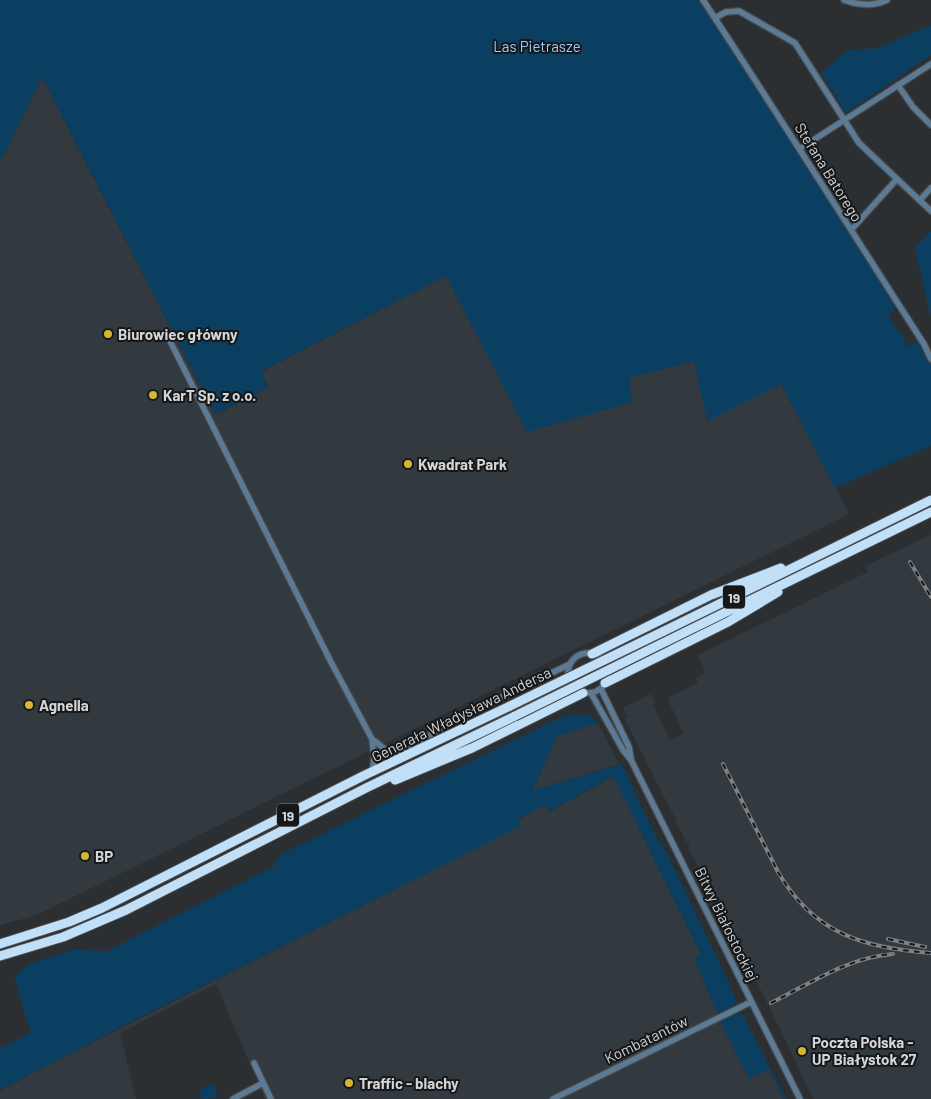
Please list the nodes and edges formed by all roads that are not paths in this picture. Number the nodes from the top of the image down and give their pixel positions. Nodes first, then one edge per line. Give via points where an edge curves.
1 (703, 0) edge
2 (844, 0) edge
3 (886, 0) edge
4 (715, 18) junction
5 (931, 64) edge
6 (898, 85) junction
7 (845, 120) junction
8 (931, 126) edge
9 (800, 148) junction
10 (897, 179) junction
11 (931, 188) edge
12 (920, 200) junction
13 (931, 211) edge
14 (851, 230) junction
15 (166, 333) dead end
16 (931, 359) edge
17 (931, 500) edge
18 (931, 512) edge
19 (807, 566) junction
20 (592, 654) junction
21 (570, 664) junction
22 (603, 686) junction
23 (587, 693) junction
24 (372, 739) junction
25 (395, 757) junction
26 (631, 760) junction
27 (373, 768) junction
28 (363, 776) junction
29 (366, 788) junction
30 (0, 944) edge
31 (0, 956) edge
32 (751, 1002) junction
33 (254, 1064) dead end
34 (263, 1083) junction
35 (233, 1099) edge
36 (271, 1099) edge
37 (553, 1099) edge
38 (800, 1099) edge

1 - 4 street, Stefana Batorego
2 - 3 street via 868,5
4 - 7 street via 726,12 738,11 795,43
4 - 9 street, Stefana Batorego
5 - 6 street
6 - 7 street
6 - 8 street
7 - 9 street
7 - 10 street via 865,151
9 - 14 street, Stefana Batorego
10 - 12 street
10 - 14 street
11 - 12 street
12 - 13 street
14 - 16 street, Stefana Batorego
15 - 24 street
17 - 19 highway, Generała Władysława Andersa / 19
18 - 19 highway, Generała Władysława Andersa / 19
19 - 20 highway via 786,566 722,590
19 - 22 highway via 795,582 728,622
19 - 28 highway, Generała Władysława Andersa / 19, bridge
19 - 29 highway, Generała Władysława Andersa / 19, bridge via 667,641
20 - 21 street via 580,655
20 - 22 street via 605,663 608,673
21 - 23 street via 569,682 575,689
21 - 25 street via 449,723
22 - 23 street
22 - 26 street, Bitwy Białostockiej via 629,747
23 - 26 street, Bitwy Białostockiej
23 - 29 highway via 450,758
24 - 25 street
24 - 27 street
25 - 27 highway
26 - 32 street, Bitwy Białostockiej
27 - 28 highway
28 - 30 highway, Generała Władysława Andersa / 19 via 102,908
29 - 31 highway, Generała Władysława Andersa / 19 via 126,910 63,937
32 - 37 street, Kombatantów
32 - 38 street, Bitwy Białostockiej
33 - 34 street
34 - 35 street
34 - 36 street

